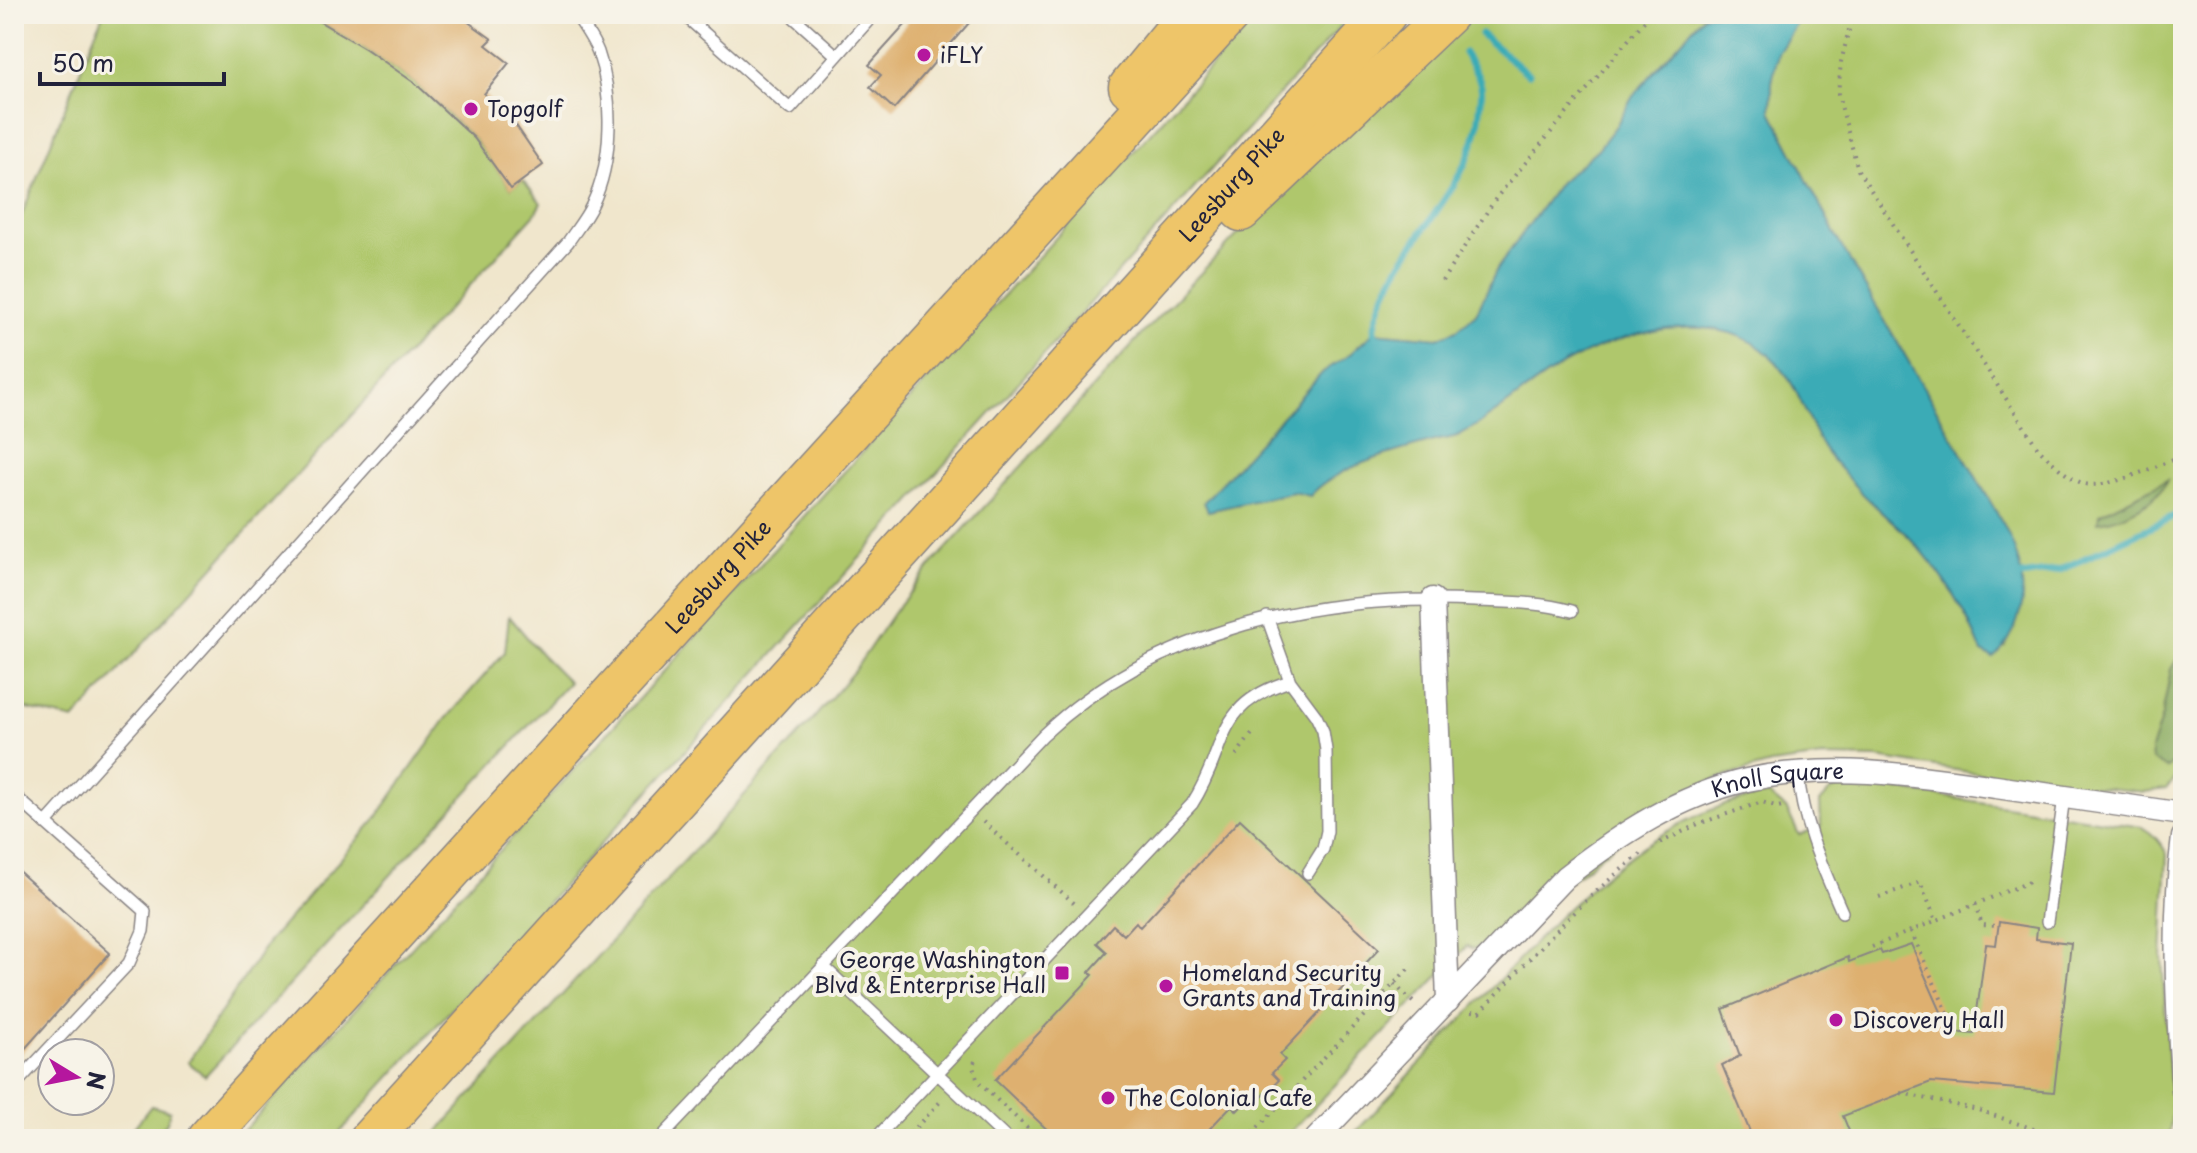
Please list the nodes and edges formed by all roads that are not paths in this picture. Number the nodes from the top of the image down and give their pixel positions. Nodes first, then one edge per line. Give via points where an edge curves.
1 (576, 14) edge
2 (683, 14) edge
3 (790, 14) edge
4 (874, 14) edge
5 (1189, 14) edge
6 (1230, 14) edge
7 (1386, 14) edge
8 (1448, 14) edge
9 (837, 56) junction
10 (830, 452) junction
11 (945, 503) junction
12 (1433, 599) junction
13 (1572, 611) dead end
14 (1267, 617) junction
15 (1290, 681) junction
16 (1798, 773) junction
17 (14, 795) edge
18 (2064, 797) junction
19 (2183, 814) edge
20 (47, 822) junction
21 (2183, 837) edge
22 (1308, 873) dead end
23 (1842, 912) dead end
24 (2047, 922) dead end
25 (823, 966) junction
26 (1443, 1004) junction
27 (937, 1074) junction
28 (14, 1086) edge
29 (2183, 1091) edge
30 (207, 1139) edge
31 (370, 1139) edge
32 (660, 1139) edge
33 (875, 1139) edge
34 (1007, 1139) edge
35 (1316, 1139) edge

1 - 20 lane via 597,50 607,92 608,128 592,204 568,242
2 - 9 lane via 790,109
3 - 9 lane
4 - 9 lane
5 - 10 highway
6 - 10 highway, Leesburg Pike
7 - 11 highway, Leesburg Pike
8 - 11 highway via 1189,260
10 - 30 highway, Leesburg Pike
11 - 31 highway, Leesburg Pike
12 - 13 lane via 1533,603
12 - 14 lane
12 - 26 street
14 - 15 lane
14 - 25 lane via 1179,648 1074,709 1043,735
15 - 22 lane via 1316,716 1326,750 1327,831
15 - 27 lane via 1260,692 1230,718 1192,804
16 - 18 street, Knoll Square via 1872,771
16 - 23 lane via 1810,836
16 - 26 street, Knoll Square via 1747,780 1703,794 1608,843 1565,877
17 - 20 lane
18 - 19 street, Knoll Square
18 - 24 lane
20 - 28 lane via 145,911 143,931 129,963
21 - 29 street via 2176,925
25 - 27 lane
25 - 32 lane
26 - 35 street, Knoll Square
27 - 33 lane
27 - 34 lane

